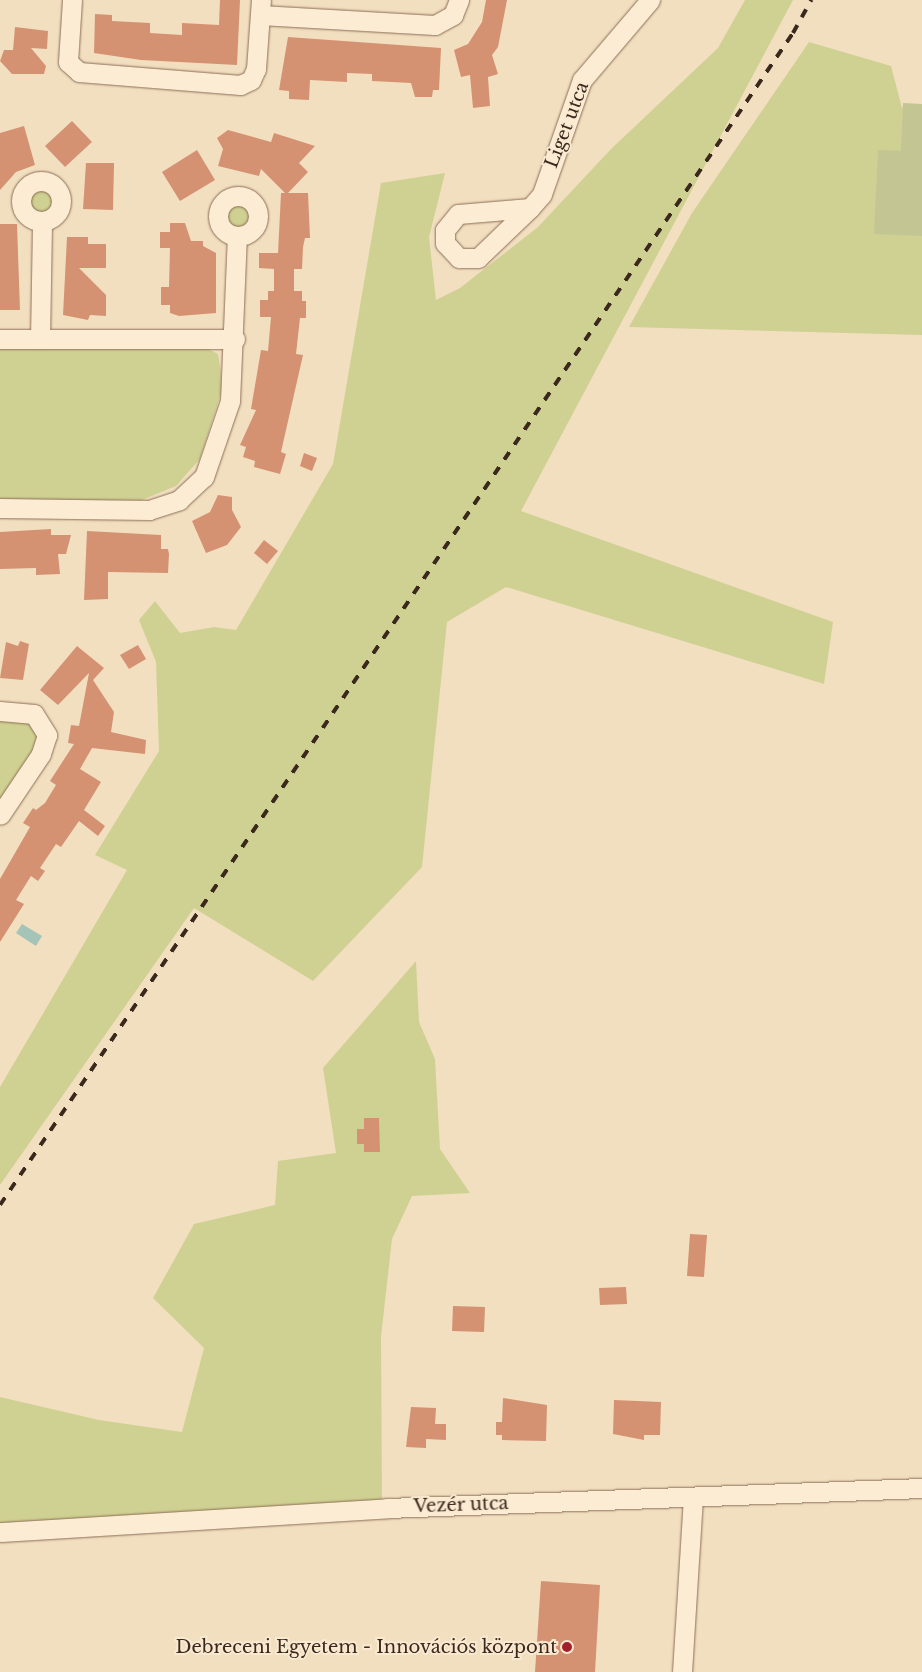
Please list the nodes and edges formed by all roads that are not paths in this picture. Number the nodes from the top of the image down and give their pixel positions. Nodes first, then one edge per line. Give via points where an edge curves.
1 (72, 0) edge
2 (459, 0) edge
3 (650, 0) edge
4 (261, 7) edge
5 (530, 208) dead end
6 (42, 221) dead end
7 (237, 236) dead end
8 (0, 339) edge
9 (40, 339) junction
10 (235, 339) junction
11 (0, 508) edge
12 (0, 711) edge
13 (0, 815) edge
14 (922, 1488) edge
15 (693, 1498) junction
16 (0, 1532) edge
17 (682, 1672) edge

1 - 4 street via 68,62 87,75 240,85 251,80 256,69
2 - 4 street via 453,15 435,25
3 - 5 street, Liget utca via 582,80 542,194
6 - 9 street
7 - 10 street
8 - 9 street
9 - 10 street
10 - 11 street via 230,401 204,477 179,500 149,510
12 - 13 street via 34,714 47,735 41,754
14 - 15 street, Vezér utca
15 - 16 street, Vezér utca via 387,1508
15 - 17 street

